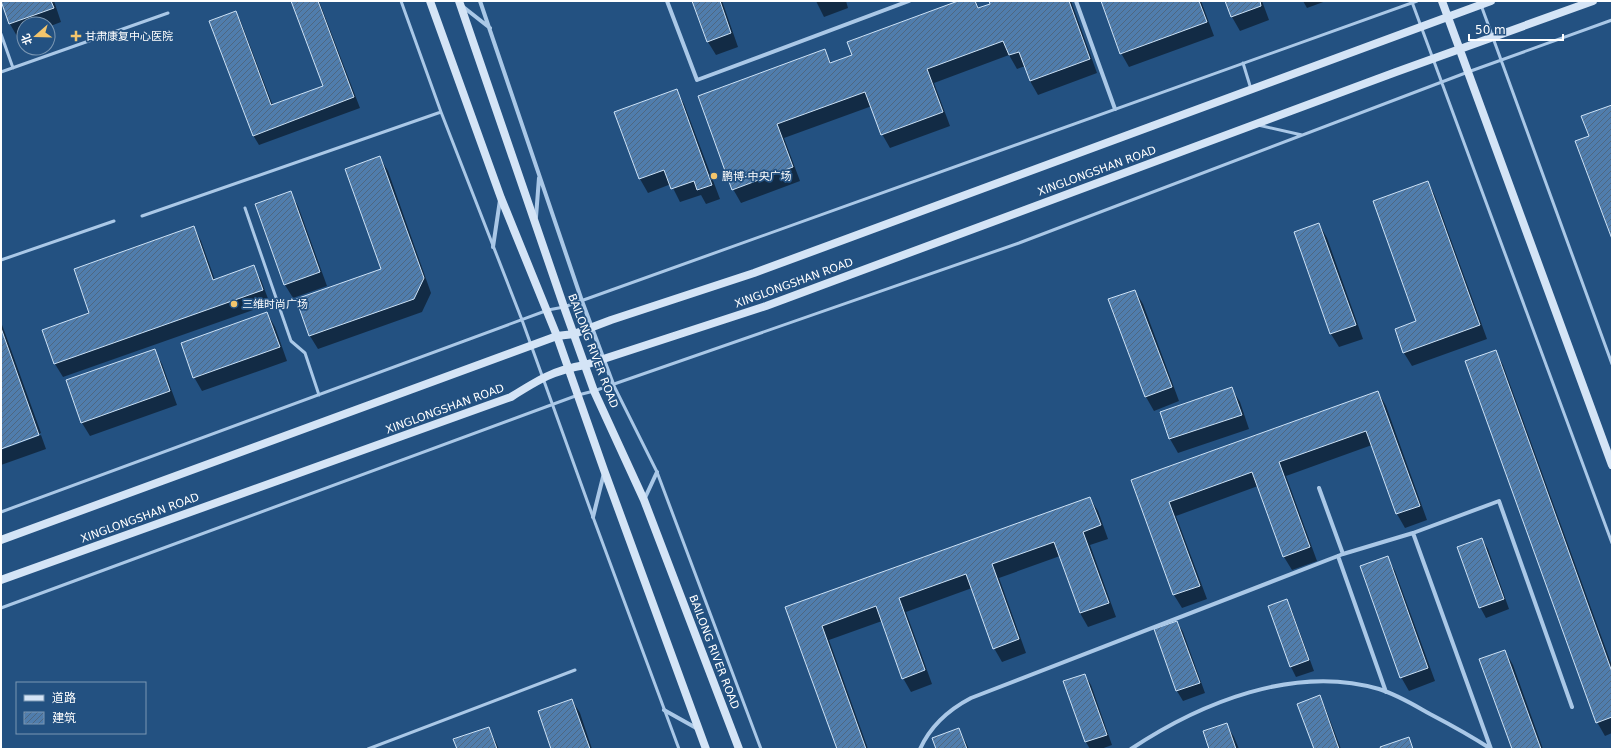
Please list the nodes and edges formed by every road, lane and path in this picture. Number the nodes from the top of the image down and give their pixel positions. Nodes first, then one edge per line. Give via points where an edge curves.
1 (401, 1) edge
2 (430, 1) edge
3 (480, 1) edge
4 (668, 1) edge
5 (909, 1) edge
6 (1076, 1) edge
7 (1417, 1) edge
8 (1442, 1) edge
9 (1491, 1) edge
10 (1593, 1) edge
11 (460, 2) edge
12 (1412, 2) edge
13 (1480, 3) edge
14 (168, 13) dead end
15 (1447, 17) junction
16 (1612, 20) edge
17 (1421, 26) junction
18 (490, 28) junction
19 (1, 34) edge
20 (1493, 37) junction
21 (1459, 49) junction
22 (1433, 58) junction
23 (1501, 60) junction
24 (1242, 63) junction
25 (13, 68) junction
26 (1, 72) edge
27 (1468, 72) junction
28 (1442, 82) junction
29 (1251, 89) junction
30 (1115, 109) junction
31 (441, 112) junction
32 (1254, 124) junction
33 (1302, 135) junction
34 (540, 176) junction
35 (501, 198) junction
36 (245, 208) dead end
37 (142, 216) dead end
38 (114, 221) dead end
39 (535, 221) junction
40 (493, 247) junction
41 (1, 260) edge
42 (582, 301) junction
43 (564, 307) junction
44 (548, 310) junction
45 (522, 320) junction
46 (592, 327) junction
47 (574, 334) junction
48 (557, 336) junction
49 (531, 345) junction
50 (604, 359) junction
51 (1612, 364) edge
52 (585, 365) junction
53 (569, 368) junction
54 (543, 377) junction
55 (613, 384) junction
56 (594, 391) junction
57 (319, 395) junction
58 (578, 395) junction
59 (553, 405) junction
60 (1612, 465) edge
61 (604, 470) junction
62 (657, 472) junction
63 (1319, 488) dead end
64 (644, 500) junction
65 (1, 512) edge
66 (592, 517) junction
67 (1414, 533) junction
68 (1, 540) edge
69 (1612, 543) edge
70 (1341, 555) junction
71 (1, 580) edge
72 (1, 608) edge
73 (575, 670) dead end
74 (1386, 692) junction
75 (1572, 707) dead end
76 (664, 710) junction
77 (699, 730) junction
78 (368, 749) edge
79 (679, 749) edge
80 (706, 749) edge
81 (739, 749) edge
82 (761, 749) edge
83 (920, 749) edge
84 (1131, 749) edge
85 (1491, 749) edge

1 - 31 lane
2 - 35 street
3 - 18 street, BAILONG RIVER ROAD
4 - 5 street via 697,80
6 - 30 street
7 - 12 lane
8 - 15 street
9 - 13 street, XINGLONGSHAN ROAD
10 - 20 street, XINGLONGSHAN ROAD
11 - 18 street
11 - 39 street, BAILONG RIVER ROAD
12 - 17 lane
12 - 24 lane
13 - 15 street, XINGLONGSHAN ROAD
13 - 20 lane
14 - 25 lane
15 - 17 street, XINGLONGSHAN ROAD
15 - 21 street
16 - 23 lane
17 - 22 lane
17 - 29 street, XINGLONGSHAN ROAD
18 - 34 street, BAILONG RIVER ROAD
19 - 25 lane
20 - 21 street, XINGLONGSHAN ROAD
20 - 23 lane
21 - 22 street, XINGLONGSHAN ROAD
21 - 27 street
22 - 28 lane
22 - 32 street, XINGLONGSHAN ROAD
23 - 27 lane
23 - 51 lane
24 - 29 lane
24 - 30 lane
25 - 26 lane
27 - 28 lane
27 - 60 street
28 - 33 lane
28 - 69 lane
29 - 46 street, XINGLONGSHAN ROAD via 754,273
30 - 42 lane
31 - 37 lane
31 - 40 lane
32 - 33 lane
32 - 50 street, XINGLONGSHAN ROAD via 766,306
33 - 55 lane via 1020,243
34 - 39 street
34 - 42 street, BAILONG RIVER ROAD
35 - 40 street
35 - 44 street
36 - 57 lane via 291,341 306,353
38 - 41 lane
39 - 43 street, BAILONG RIVER ROAD
40 - 45 lane
42 - 43 lane
42 - 46 street, BAILONG RIVER ROAD
43 - 44 lane
43 - 47 street, BAILONG RIVER ROAD
44 - 45 lane
44 - 48 street
45 - 49 lane
45 - 57 lane
46 - 47 street, XINGLONGSHAN ROAD
46 - 50 street, BAILONG RIVER ROAD
47 - 48 street, XINGLONGSHAN ROAD
47 - 52 street, BAILONG RIVER ROAD
48 - 49 street, XINGLONGSHAN ROAD
48 - 53 street
49 - 54 lane
49 - 68 street, XINGLONGSHAN ROAD
50 - 52 street, XINGLONGSHAN ROAD
50 - 55 street, BAILONG RIVER ROAD
52 - 53 street, XINGLONGSHAN ROAD
52 - 56 street, BAILONG RIVER ROAD
53 - 54 street, XINGLONGSHAN ROAD
53 - 58 street
54 - 59 lane
54 - 71 street, XINGLONGSHAN ROAD via 512,397
55 - 56 lane
55 - 62 lane
56 - 58 lane
56 - 64 street, BAILONG RIVER ROAD
57 - 65 lane
58 - 59 lane
58 - 61 street
59 - 66 lane
59 - 72 lane
61 - 66 street
61 - 77 street
62 - 64 street
62 - 82 lane
63 - 70 street
64 - 81 street, BAILONG RIVER ROAD
66 - 76 lane
67 - 70 street
67 - 75 street via 1499,501
67 - 85 street
70 - 74 street
70 - 83 street via 971,698 939,720 930,730
73 - 78 lane
74 - 84 street via 1362,685 1331,681 1278,686 1206,708 1164,728
74 - 85 street via 1414,704
76 - 77 street
76 - 79 lane
77 - 80 street

